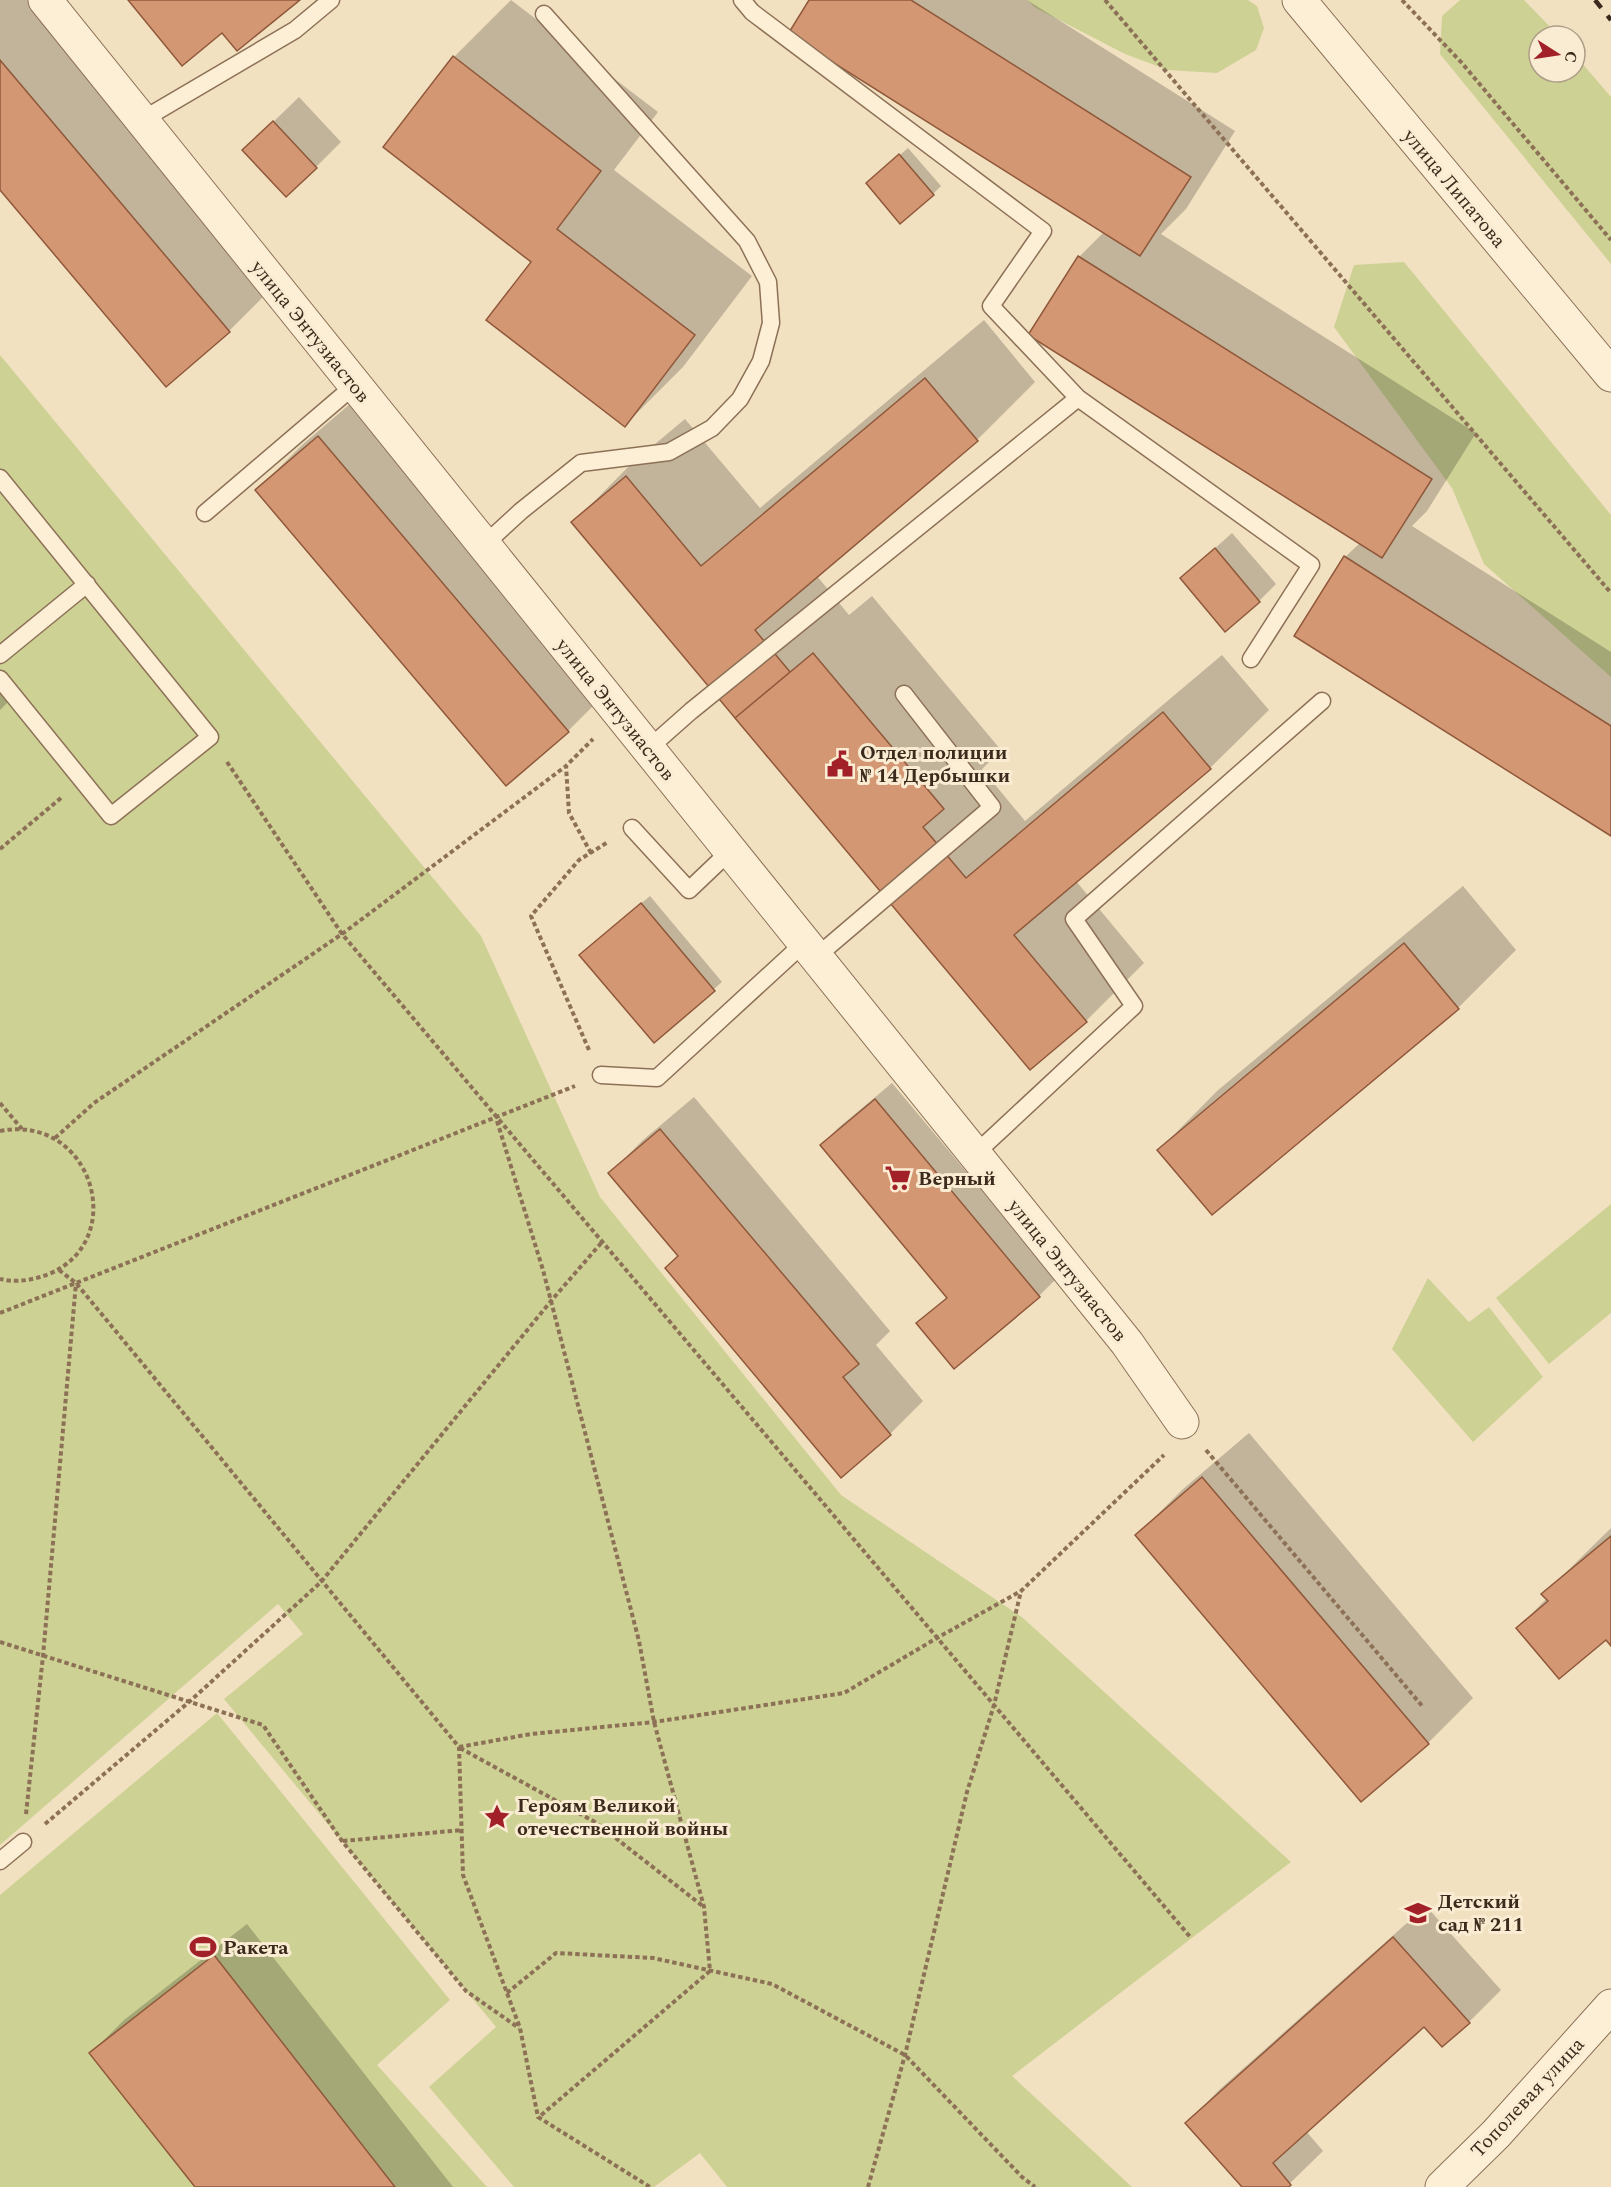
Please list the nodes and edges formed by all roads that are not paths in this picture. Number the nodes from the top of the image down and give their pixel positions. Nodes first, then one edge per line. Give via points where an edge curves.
1 (45, 0) edge
2 (331, 0) edge
3 (742, 0) edge
4 (1299, 0) edge
5 (544, 14) dead end
6 (142, 120) junction
7 (1611, 375) edge
8 (355, 385) junction
9 (1078, 398) junction
10 (0, 478) edge
11 (205, 513) dead end
12 (484, 545) junction
13 (87, 584) junction
14 (0, 655) edge
15 (1251, 658) dead end
16 (0, 679) edge
17 (904, 694) dead end
18 (1322, 701) dead end
19 (648, 749) junction
20 (632, 828) road end
21 (730, 851) junction
22 (810, 950) junction
23 (601, 1075) road end
24 (975, 1154) junction
25 (1182, 1422) road end
26 (24, 1842) road end
27 (0, 1861) edge
28 (1611, 2006) edge
29 (1442, 2187) edge

1 - 6 street, улица Энтузиастов
2 - 6 lane via 295,30
3 - 9 lane via 761,19 1043,231 991,306
4 - 7 street, улица Липатова
5 - 12 lane via 747,241 768,282 771,324 761,361 740,399 712,428 669,452 581,463
6 - 8 street, улица Энтузиастов
8 - 11 lane
8 - 12 street, улица Энтузиастов
9 - 15 lane via 1311,565
9 - 19 lane
10 - 13 lane
12 - 19 street, улица Энтузиастов
13 - 14 lane
13 - 16 lane via 210,736 111,816
17 - 22 lane via 992,807
18 - 24 lane via 1074,919 1134,1006
19 - 21 street, улица Энтузиастов
20 - 21 lane via 689,890
21 - 22 street, улица Энтузиастов
22 - 23 lane via 657,1078
22 - 24 street, улица Энтузиастов
24 - 25 street, улица Энтузиастов via 1127,1342
26 - 27 lane
28 - 29 street, Тополевая улица via 1496,2134

